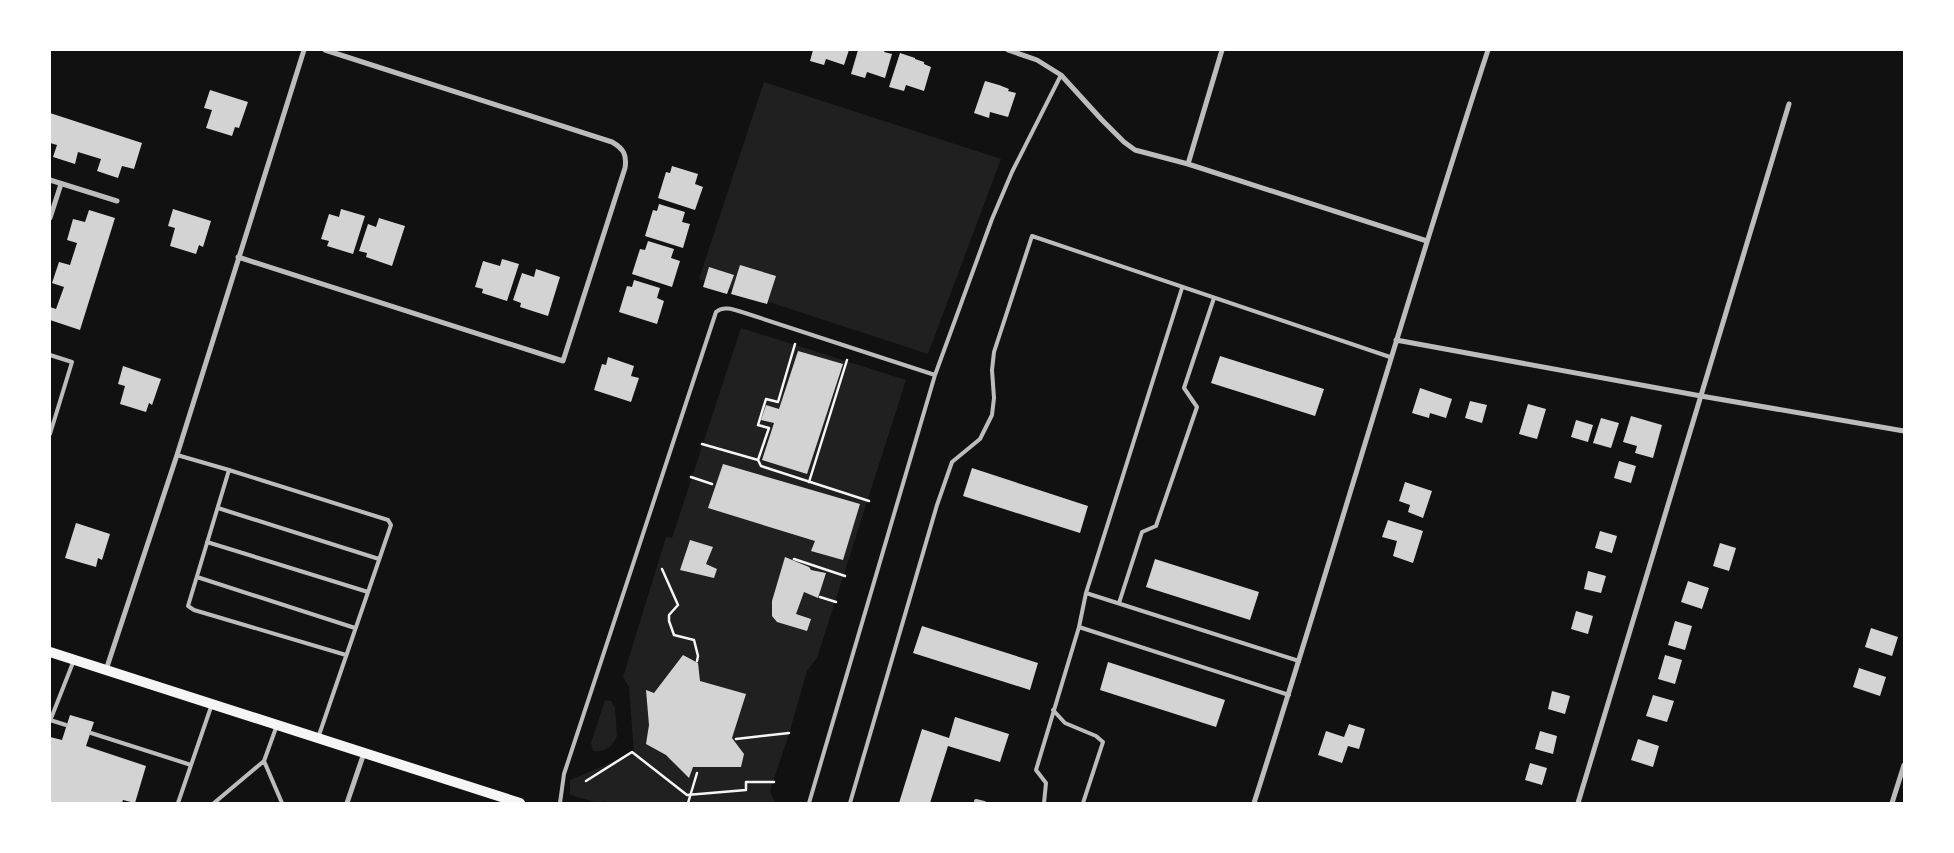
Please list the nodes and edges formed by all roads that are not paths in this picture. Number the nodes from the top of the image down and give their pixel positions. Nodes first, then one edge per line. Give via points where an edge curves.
1 (304, 50) edge
2 (326, 50) edge
3 (1008, 50) edge
4 (1222, 50) edge
5 (1488, 50) edge
6 (1061, 75) junction
7 (1789, 104) dead end
8 (1188, 164) junction
9 (50, 180) edge
10 (61, 184) junction
11 (117, 201) dead end
12 (50, 218) edge
13 (1427, 241) junction
14 (238, 257) junction
15 (1182, 288) junction
16 (1214, 298) junction
17 (1396, 340) junction
18 (50, 355) edge
19 (1390, 357) junction
20 (935, 375) junction
21 (1701, 396) junction
22 (1904, 431) edge
23 (50, 434) edge
24 (177, 455) junction
25 (229, 470) junction
26 (218, 508) junction
27 (207, 542) junction
28 (379, 559) junction
29 (197, 576) junction
30 (368, 592) junction
31 (1086, 593) junction
32 (1119, 604) junction
33 (1079, 627) junction
34 (355, 628) junction
35 (50, 652) edge
36 (346, 655) junction
37 (74, 660) junction
38 (1299, 661) junction
39 (106, 670) junction
40 (1289, 694) junction
41 (212, 704) junction
42 (1053, 710) junction
43 (50, 721) edge
44 (66, 725) dead end
45 (277, 725) junction
46 (91, 733) dead end
47 (318, 738) junction
48 (364, 753) junction
49 (264, 761) junction
50 (191, 765) junction
51 (1904, 765) edge
52 (976, 800) dead end
53 (178, 803) edge
54 (214, 803) edge
55 (282, 803) edge
56 (348, 803) edge
57 (520, 803) edge
58 (560, 803) edge
59 (809, 803) edge
60 (850, 803) edge
61 (984, 803) edge
62 (1044, 803) edge
63 (1083, 803) edge
64 (1254, 803) edge
65 (1578, 803) edge
66 (1892, 803) edge

1 - 14 street
2 - 14 street via 612,142 624,152 625,168 563,361
3 - 6 street via 1037,60
4 - 8 street
5 - 13 street
6 - 8 street via 1135,150
6 - 20 lane via 1012,172
7 - 21 street
8 - 13 street
9 - 10 street
10 - 11 street
10 - 12 street
13 - 17 street
14 - 24 street
15 - 16 lane
15 - 31 lane
15 - 60 lane via 1032,236 994,352 992,415 980,439 952,462
16 - 19 lane
16 - 32 lane via 1184,388 1197,408 1156,526 1142,532
17 - 19 street
17 - 21 street
18 - 23 lane via 72,362
19 - 38 street
20 - 58 lane via 745,313 726,308 716,312 564,774
20 - 59 lane
21 - 22 street
21 - 65 street
24 - 25 lane
24 - 39 street
25 - 26 lane
25 - 28 lane via 388,520 391,525
26 - 27 lane
26 - 28 lane
27 - 29 lane
27 - 30 lane
28 - 30 lane
29 - 34 lane
29 - 36 lane via 188,606 194,610
30 - 34 lane
31 - 32 lane
31 - 33 lane
32 - 38 lane
33 - 40 lane
33 - 42 lane
34 - 36 lane
35 - 37 main road
36 - 47 lane
37 - 39 main road
37 - 43 lane
38 - 40 street
39 - 41 main road
40 - 64 street
41 - 45 main road
41 - 50 lane
42 - 62 lane via 1036,770 1046,783
42 - 63 lane via 1065,723 1103,742
43 - 44 lane
45 - 47 main road
45 - 49 lane
46 - 50 lane
47 - 48 main road
48 - 56 street
48 - 57 main road
49 - 54 lane
49 - 55 lane
50 - 53 lane
51 - 66 street
52 - 61 lane

